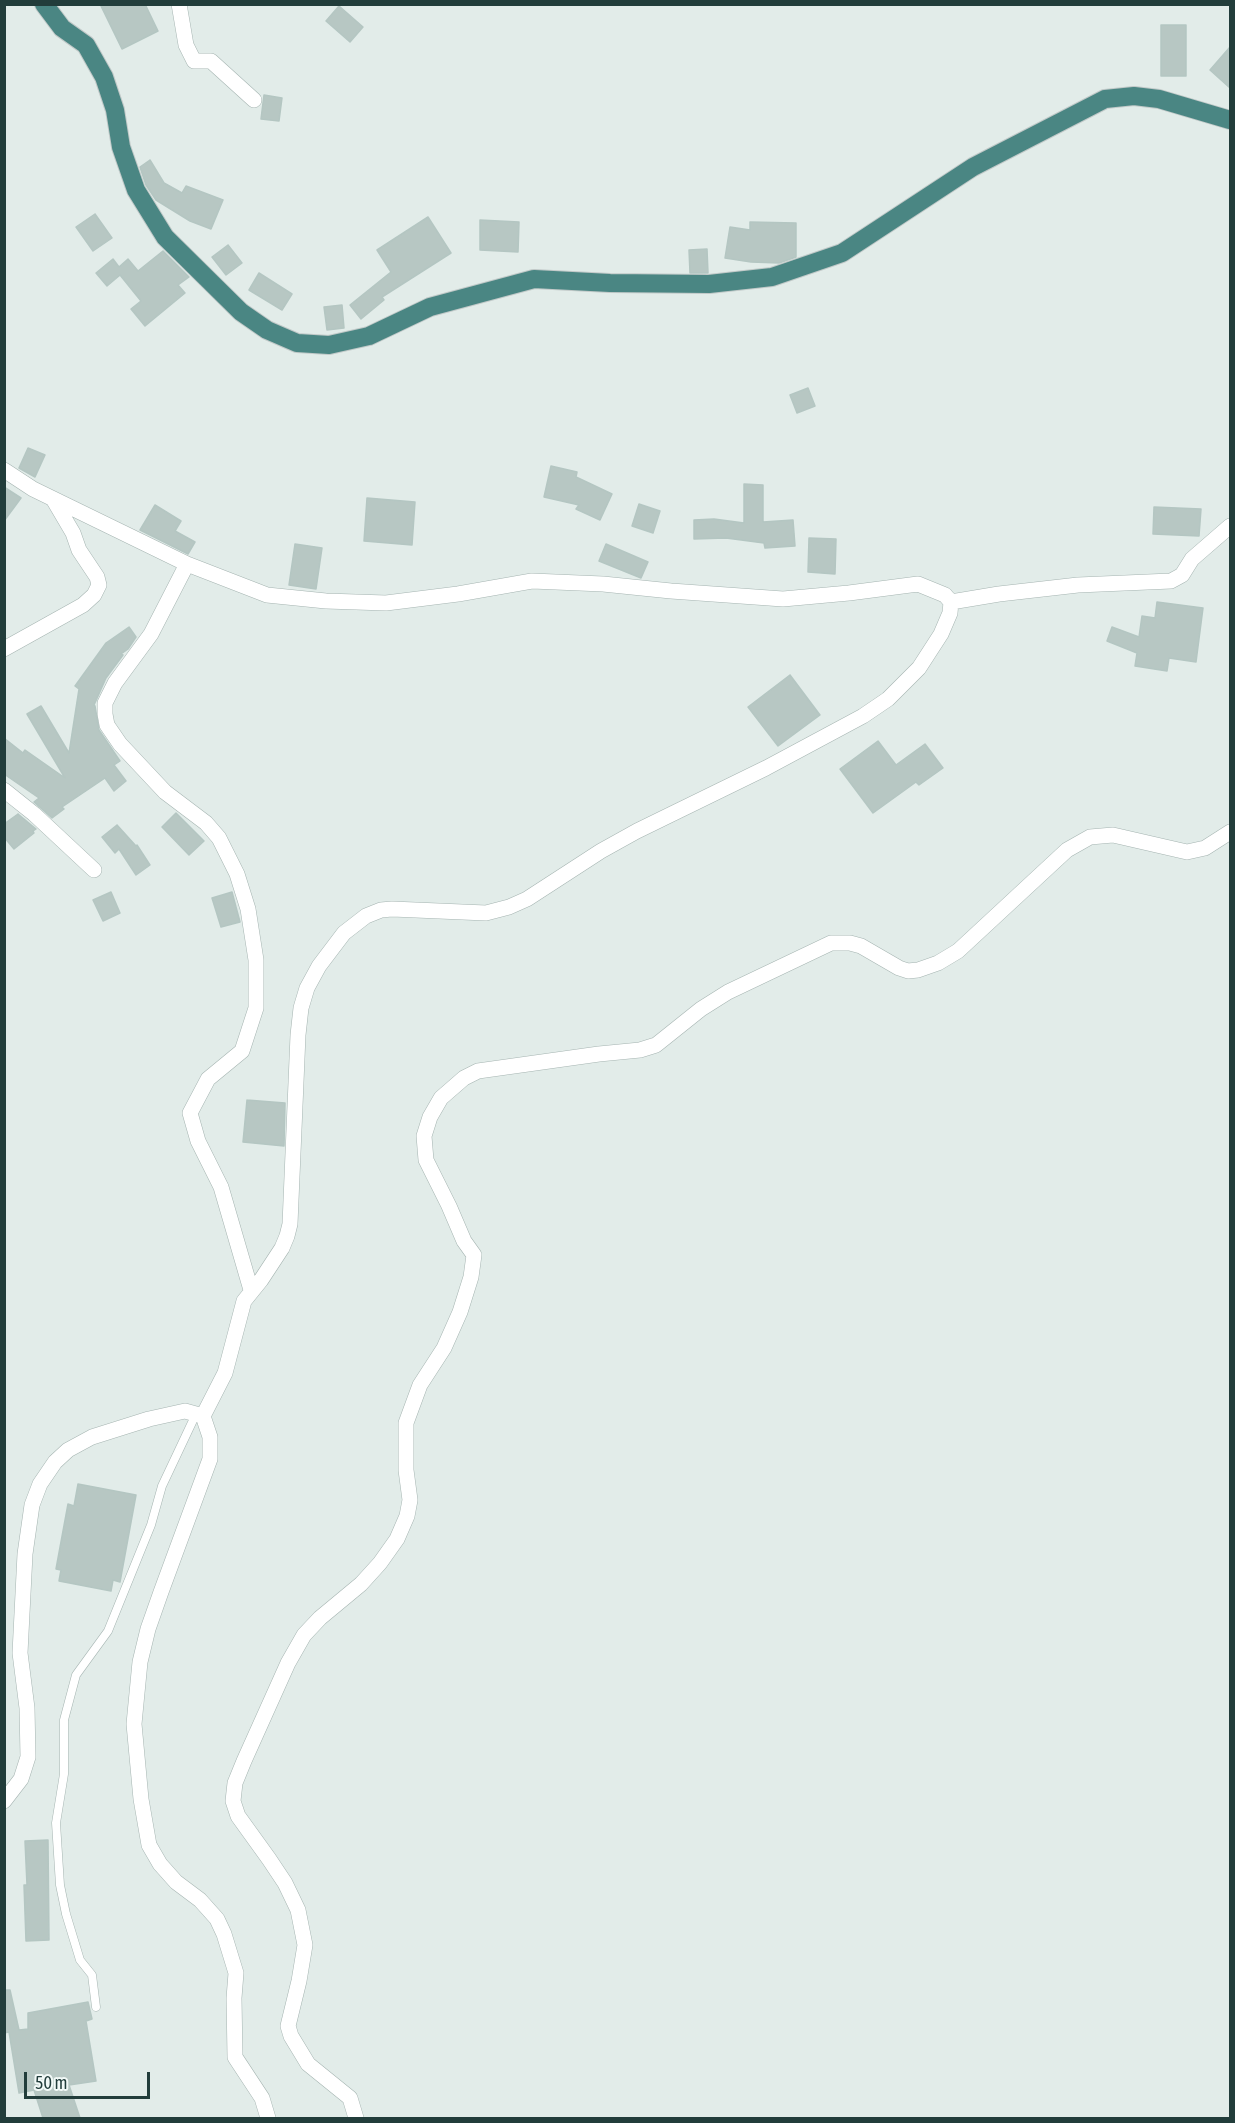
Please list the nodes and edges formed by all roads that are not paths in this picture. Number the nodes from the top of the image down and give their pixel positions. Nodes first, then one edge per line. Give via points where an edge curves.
1 (44, 4) edge
2 (179, 4) edge
3 (254, 100) dead end
4 (1230, 120) edge
5 (4, 470) edge
6 (53, 499) junction
7 (1230, 526) edge
8 (187, 564) junction
9 (951, 602) junction
10 (4, 649) edge
11 (4, 790) edge
12 (1230, 832) edge
13 (94, 870) dead end
14 (251, 1290) junction
15 (200, 1414) junction
16 (4, 1801) edge
17 (96, 2007) dead end
18 (268, 2118) edge
19 (356, 2118) edge

1 - 4 highway via 62,28 86,45 104,77 136,190 165,237 240,312 297,343 329,345 369,336 430,308 534,279 709,284 772,277 842,253 973,167 1105,99 1159,99
2 - 3 street via 186,45 194,61 211,61
5 - 6 street
6 - 8 street
6 - 10 street via 99,585 83,605
7 - 9 street via 1192,559 1182,575 1171,581 1078,585
8 - 9 street via 267,595 326,601 386,603 532,581 783,599 918,584 945,595
8 - 14 street via 151,634 115,683 105,704 105,714 107,725 120,744 165,792 219,838 237,874 248,909 256,960 256,1008 242,1051 208,1079 190,1113 198,1141 221,1187
9 - 14 street via 941,634 919,668 888,699 863,716 637,831 509,907 486,913 381,910 344,933 319,966 301,1008 290,1224 282,1248
11 - 13 street
12 - 19 street via 1205,848 1187,852 1113,835 1090,837 1067,850 958,951 938,963 908,971 861,946 831,943 728,992 656,1045 478,1071 441,1098 424,1136 426,1160 474,1256 460,1312 444,1348 420,1385 406,1423 410,1500 407,1516 380,1563 304,1635 235,1783 233,1801 238,1816 285,1883 298,1910 305,1945 288,2026 308,2064 350,2098
14 - 15 street via 244,1301 225,1373
15 - 16 street via 185,1411 92,1437 68,1450 40,1484 32,1505 25,1554 20,1653 28,1757 21,1779
15 - 17 lane via 162,1486 151,1525 108,1631 76,1675 64,1720 64,1774 56,1823 60,1885 80,1960 92,1975
15 - 18 street via 210,1437 210,1460 148,1629 140,1662 134,1724 141,1799 149,1845 160,1864 200,1900 224,1934 236,1973 235,2057 262,2098

